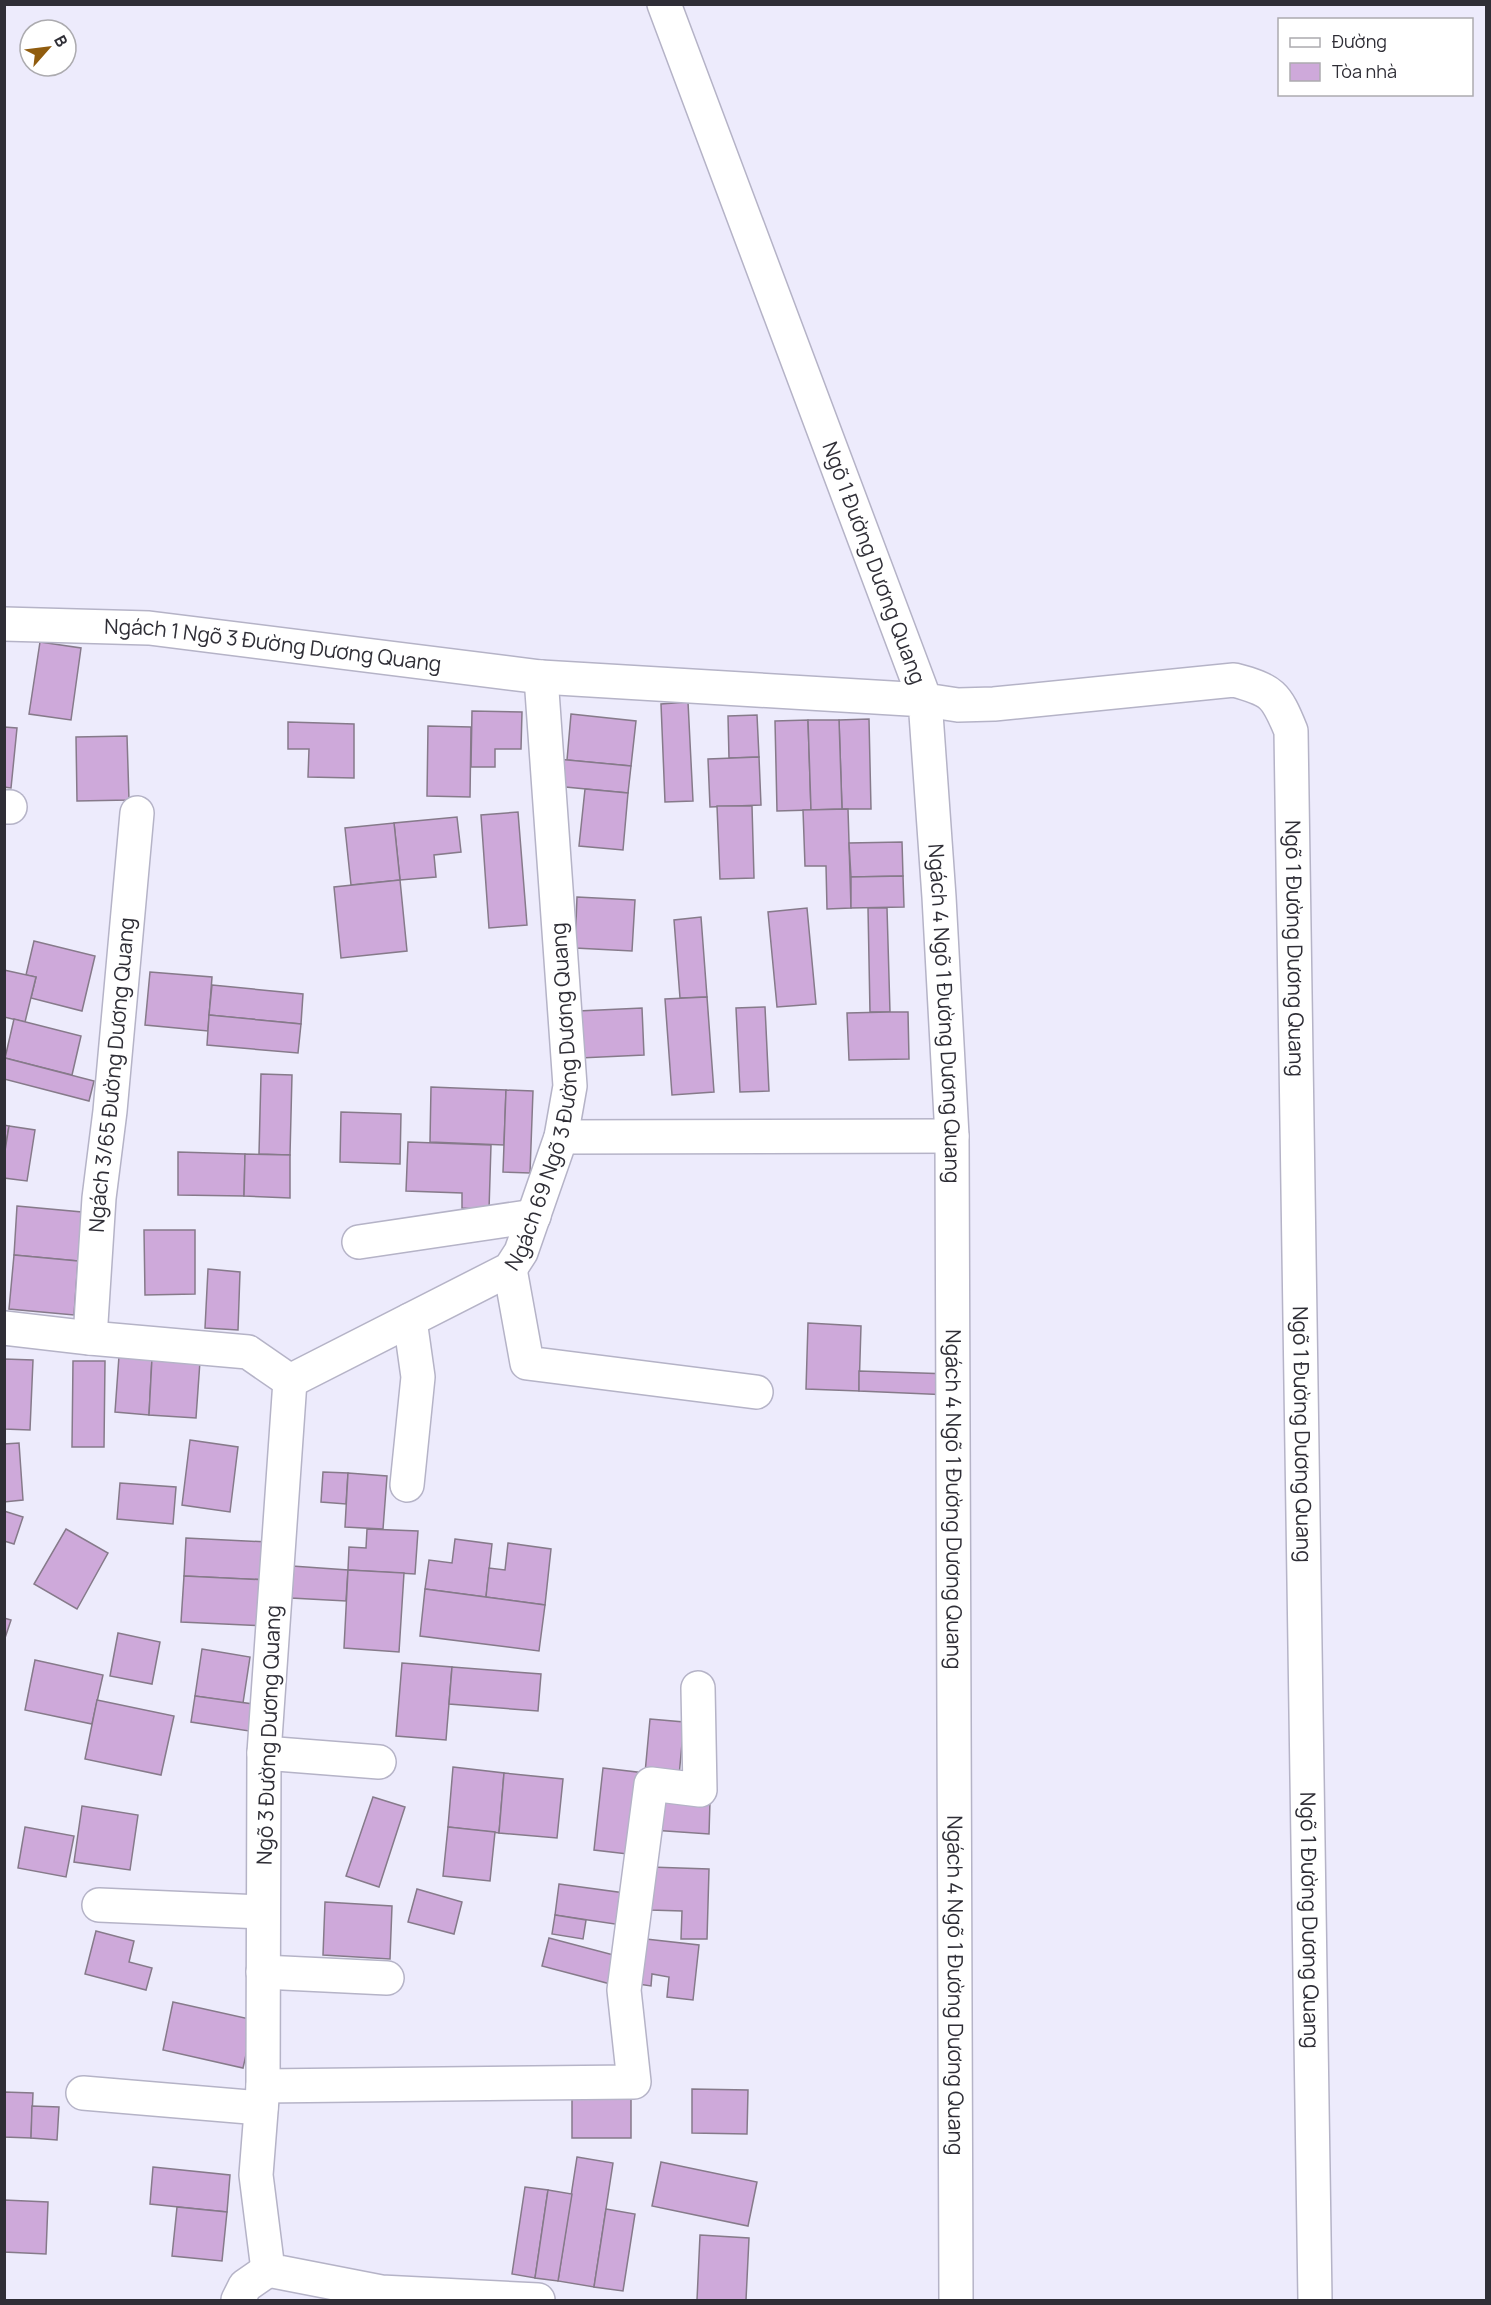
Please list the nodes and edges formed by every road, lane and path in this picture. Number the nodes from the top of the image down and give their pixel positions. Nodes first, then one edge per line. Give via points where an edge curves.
1 (664, 4) edge
2 (4, 624) edge
3 (542, 677) junction
4 (925, 700) junction
5 (137, 813) dead end
6 (952, 1136) junction
7 (561, 1137) junction
8 (534, 1216) junction
9 (358, 1242) dead end
10 (510, 1269) junction
11 (410, 1320) junction
12 (4, 1328) edge
13 (90, 1338) junction
14 (290, 1381) junction
15 (756, 1392) dead end
16 (407, 1485) dead end
17 (698, 1688) dead end
18 (264, 1753) junction
19 (379, 1762) dead end
20 (99, 1905) dead end
21 (263, 1912) junction
22 (263, 1972) junction
23 (387, 1978) dead end
24 (83, 2093) dead end
25 (262, 2097) junction
26 (268, 2270) junction
27 (380, 2296) edge
28 (238, 2301) edge
29 (538, 2301) edge
30 (956, 2301) edge
31 (1315, 2301) edge

1 - 4 street, Ngõ 1 Đường Dương Quang
2 - 3 street, Ngách 1 Ngõ 3 Đường Dương Quang via 149,628
3 - 4 street, Ngách 1 Ngõ 3 Đường Dương Quang
3 - 7 street, Ngách 69 Ngõ 3 Đường Dương Quang via 570,1086
4 - 6 street, Ngách 4 Ngõ 1 Đường Dương Quang
4 - 31 street, Ngõ 1 Đường Dương Quang via 958,705 994,704 1234,680 1268,693 1281,705 1291,731
5 - 13 street, Ngách 3/65 Đường Dương Quang via 99,1198
6 - 7 street
6 - 30 street, Ngách 4 Ngõ 1 Đường Dương Quang
7 - 8 street, Ngách 69 Ngõ 3 Đường Dương Quang
8 - 9 street
8 - 10 street, Ngách 69 Ngõ 3 Đường Dương Quang via 521,1252
10 - 11 street, Ngách 69 Ngõ 3 Đường Dương Quang
10 - 15 street via 527,1363
11 - 14 street, Ngách 69 Ngõ 3 Đường Dương Quang
11 - 16 street via 418,1377
12 - 13 street
13 - 14 street via 248,1352
14 - 18 street, Ngõ 3 Đường Dương Quang
17 - 25 street via 700,1790 651,1784 624,1990 634,2082
18 - 19 street
18 - 21 street, Ngõ 3 Đường Dương Quang
20 - 21 street
21 - 22 street, Ngõ 3 Đường Dương Quang
22 - 23 street
22 - 25 street, Ngõ 3 Đường Dương Quang
24 - 25 street
25 - 26 street, Ngõ 3 Đường Dương Quang via 256,2175
26 - 27 street
26 - 28 street via 245,2286
27 - 29 street

